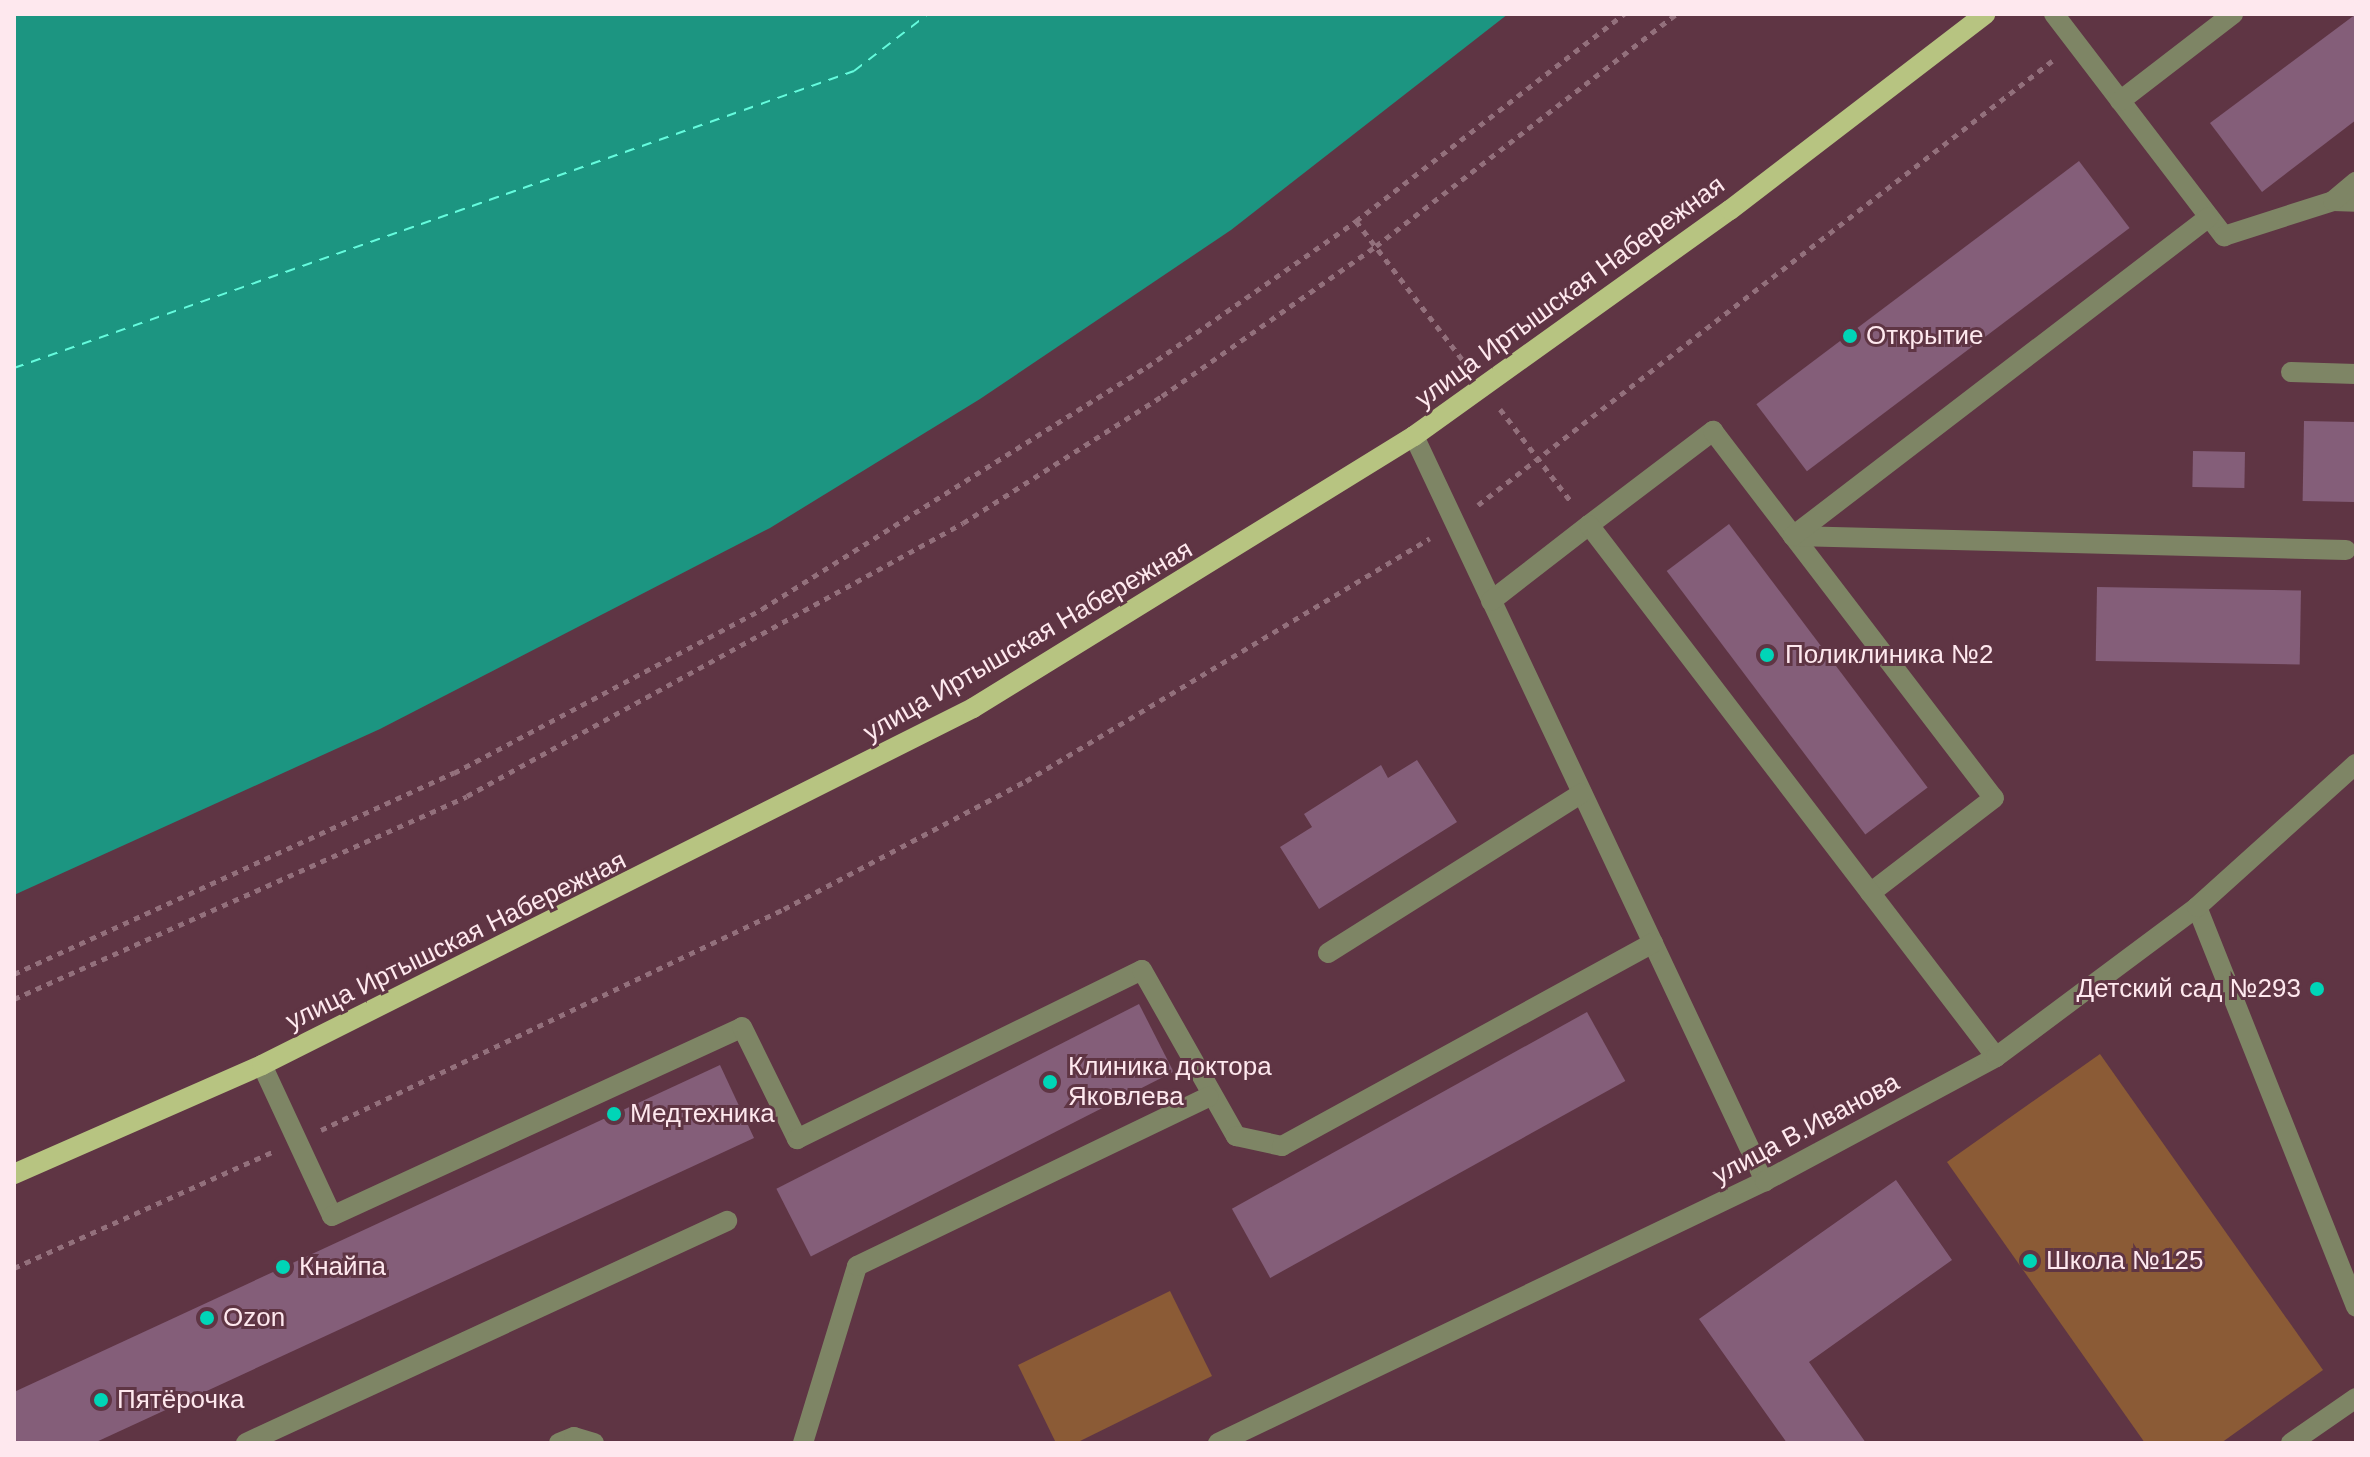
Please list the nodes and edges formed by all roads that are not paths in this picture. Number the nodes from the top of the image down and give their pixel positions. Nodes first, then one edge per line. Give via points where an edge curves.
1 (1985, 14) edge
2 (2054, 14) edge
3 (2233, 14) edge
4 (2120, 101) junction
5 (2356, 182) edge
6 (2333, 201) junction
7 (2356, 202) edge
8 (2209, 217) junction
9 (2291, 372) dead end
10 (2356, 374) edge
11 (1414, 436) junction
12 (1589, 525) junction
13 (1793, 536) junction
14 (2346, 550) dead end
15 (1491, 601) junction
16 (2356, 764) edge
17 (1582, 793) junction
18 (1870, 893) junction
19 (2197, 907) junction
20 (1653, 943) junction
21 (1328, 953) dead end
22 (1996, 1057) junction
23 (262, 1065) junction
24 (1208, 1097) junction
25 (14, 1174) edge
26 (1765, 1181) junction
27 (727, 1221) dead end
28 (2356, 1307) edge
29 (2356, 1398) edge
30 (246, 1443) edge
31 (559, 1443) edge
32 (594, 1443) edge
33 (803, 1443) edge
34 (1218, 1443) edge
35 (2291, 1443) edge

1 - 11 main road, улица Иртышская Набережная via 1730,210
2 - 4 street
3 - 4 street
4 - 8 street
5 - 6 street
6 - 7 street
6 - 8 street via 2224,236
8 - 13 street
9 - 10 street
11 - 15 street
11 - 23 main road, улица Иртышская Набережная via 973,708
12 - 13 street via 1713,431
12 - 15 street
12 - 18 street
13 - 14 street
13 - 18 street via 1994,798
15 - 17 street
16 - 19 street, улица В.Иванова
17 - 20 street
17 - 21 street
18 - 22 street
19 - 22 street, улица В.Иванова
19 - 28 street
20 - 24 street via 1282,1146 1236,1136
20 - 26 street
22 - 26 street, улица В.Иванова
23 - 24 street via 332,1216 742,1027 797,1139 1142,970
23 - 25 main road, улица Иртышская Набережная
24 - 33 street via 857,1266
26 - 34 street, улица В.Иванова
27 - 30 street
29 - 35 street
31 - 32 street via 574,1437

